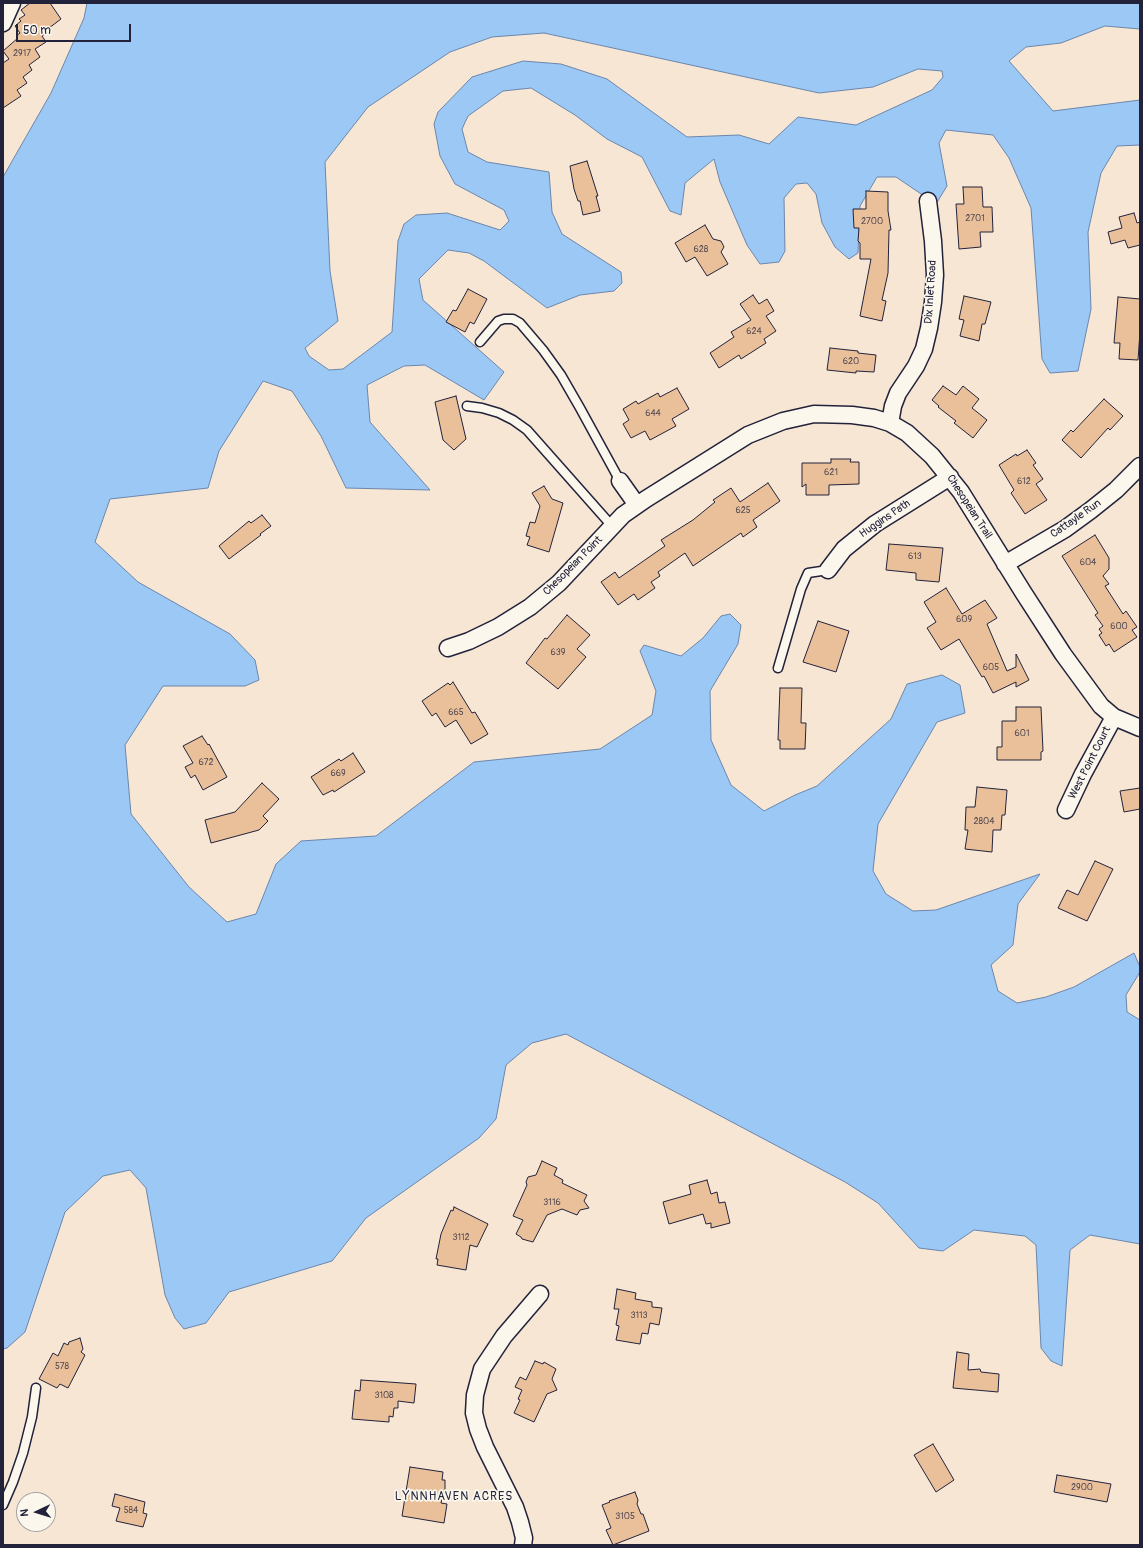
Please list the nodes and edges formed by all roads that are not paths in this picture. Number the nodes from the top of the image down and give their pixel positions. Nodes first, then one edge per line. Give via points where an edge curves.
1 (12, 3) edge
2 (3, 23) edge
3 (928, 201) dead end
4 (480, 342) dead end
5 (468, 406) dead end
6 (890, 423) junction
7 (1140, 466) edge
8 (950, 477) junction
9 (620, 481) joint
10 (637, 505) junction
11 (612, 526) junction
12 (1005, 564) junction
13 (828, 570) joint
14 (448, 648) dead end
15 (778, 668) dead end
16 (1114, 717) junction
17 (1140, 728) edge
18 (1066, 810) dead end
19 (540, 1294) dead end
20 (36, 1388) dead end
21 (3, 1505) edge
22 (523, 1545) edge

1 - 2 street
3 - 6 street, Dix Inlet Road via 934,275 929,328 924,349 916,366 898,393
4 - 9 lane via 498,321 513,319 520,323 561,375
5 - 11 lane via 499,413 527,430
6 - 8 street, Chesopeian Trail via 907,433
6 - 10 street, Chesopeian Trail via 852,415 814,414 784,421 748,435
7 - 12 street, Cattayle Run via 1092,510
8 - 12 street, Chesopeian Trail
8 - 13 street, Huggins Path via 875,524 844,549
9 - 10 street
10 - 11 street, Chesopeian Trail
11 - 14 street, Chesopeian Point via 559,583 530,607 498,627
12 - 16 street, Chesopeian Trail via 1068,660 1101,706
13 - 15 lane via 808,573 801,588
16 - 17 street, Chesopeian Trail
16 - 18 street, West Point Court
19 - 22 street via 504,1336 482,1369 475,1395 474,1412 478,1430 515,1506 524,1538
20 - 21 lane via 23,1453

